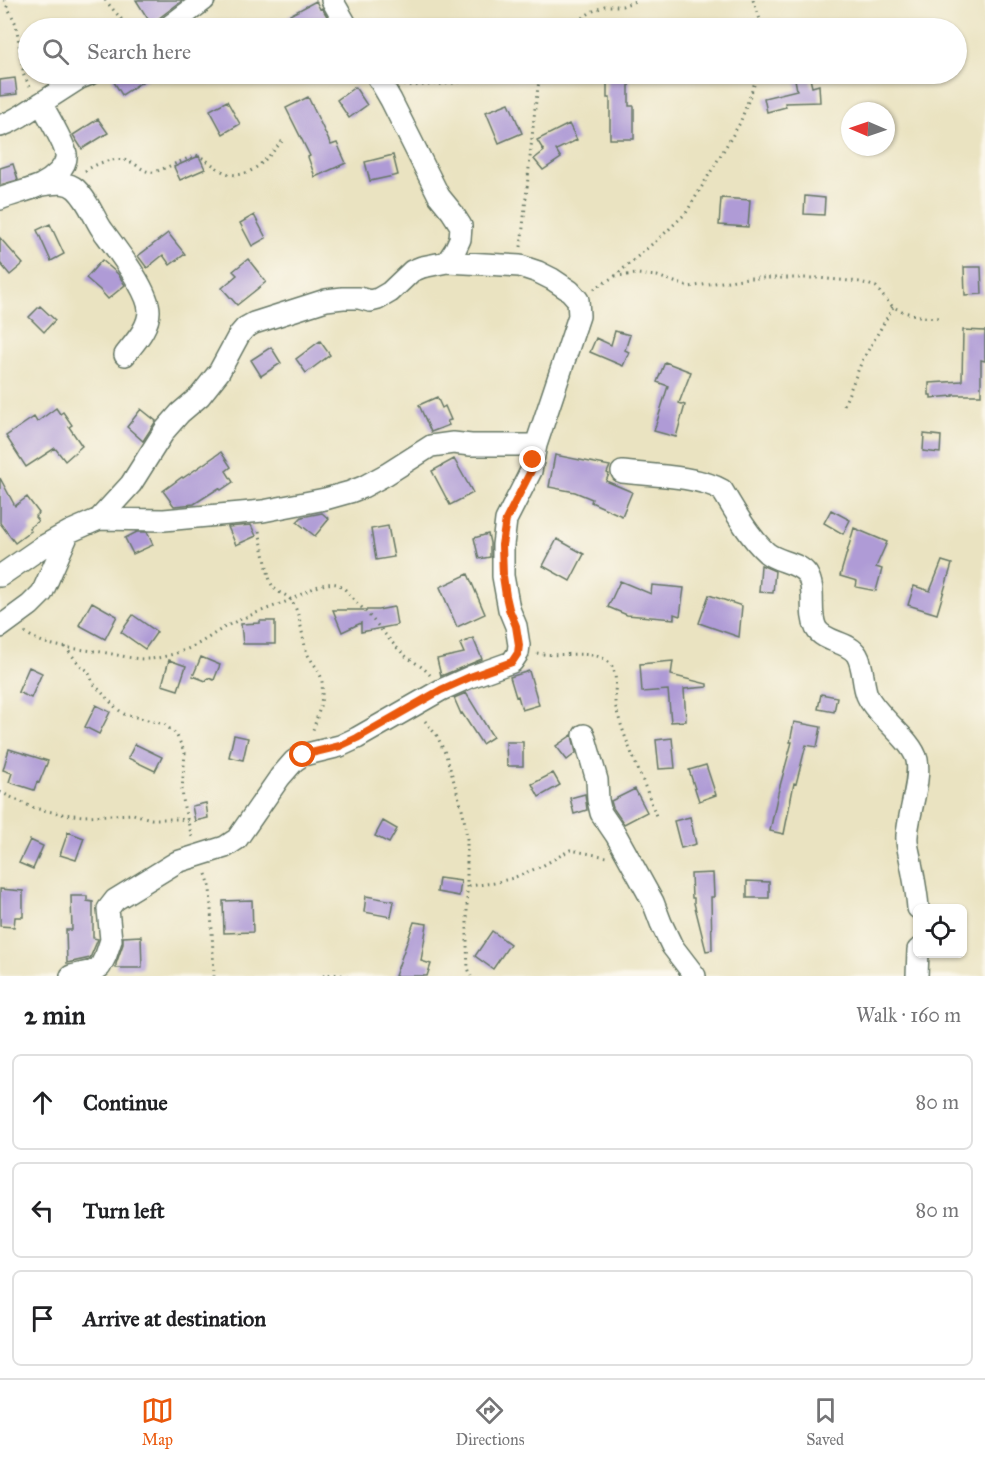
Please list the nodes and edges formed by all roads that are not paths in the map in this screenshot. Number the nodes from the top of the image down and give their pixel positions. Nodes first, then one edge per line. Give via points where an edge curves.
1 (204, 0) edge
2 (332, 0) edge
3 (180, 18) edge
4 (342, 18) edge
5 (71, 84) edge
6 (382, 84) edge
7 (41, 103) junction
8 (0, 126) edge
9 (40, 185) junction
10 (0, 198) edge
11 (447, 262) junction
12 (125, 355) dead end
13 (536, 445) junction
14 (622, 472) dead end
15 (99, 519) junction
16 (69, 532) junction
17 (0, 576) edge
18 (5, 623) edge
19 (584, 735) dead end
20 (918, 904) edge
21 (918, 958) edge
22 (71, 976) edge
23 (695, 976) edge
24 (917, 976) edge

1 - 3 street
2 - 4 street
5 - 7 street
6 - 11 street via 438,196 461,226 458,244
7 - 8 street
7 - 9 street via 67,156 52,178
9 - 10 street
9 - 12 street via 66,183 76,189 131,270 149,309 145,327
11 - 13 street via 520,266 552,279 578,300 579,316
11 - 15 street via 412,270 378,299 326,300 245,328 219,372 165,430 131,484
13 - 15 street via 431,446 363,487 298,505 164,520
13 - 22 street via 531,471 506,520 502,545 506,596 519,645 512,662 441,690 340,746 294,761 237,839 225,847 177,862 115,900 108,909 111,940 100,967
14 - 20 street via 715,486 722,490 756,542 769,554 807,574 817,629 823,636 855,651 867,695 916,758 907,837
15 - 16 street
16 - 17 street
16 - 18 street via 42,593
19 - 23 street via 597,780 601,813 653,902 672,946
21 - 24 street

